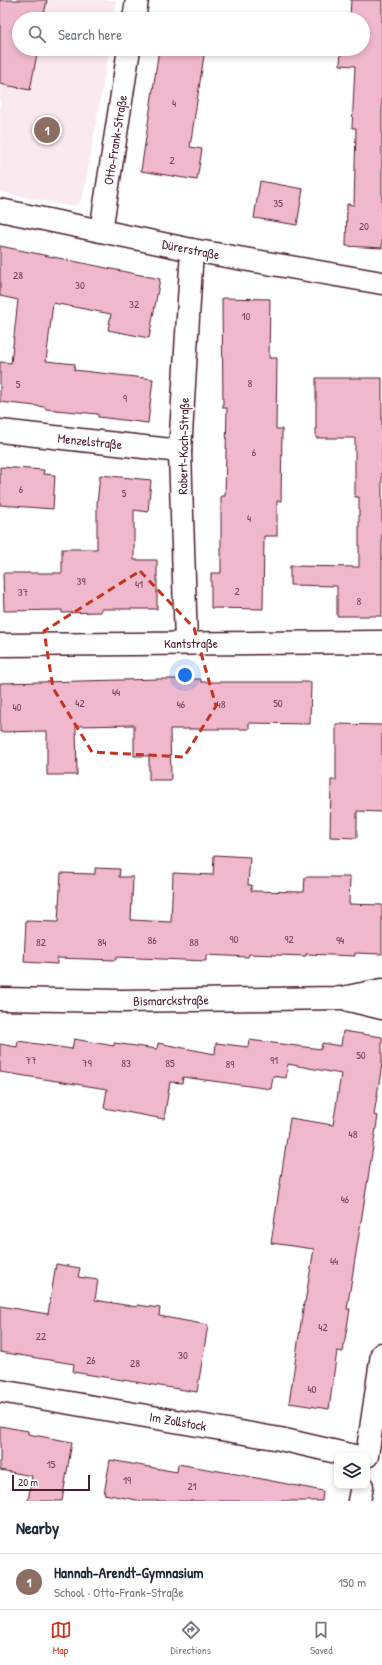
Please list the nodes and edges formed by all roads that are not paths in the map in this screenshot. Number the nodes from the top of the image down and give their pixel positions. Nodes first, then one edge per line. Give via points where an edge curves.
1 (136, 0) edge
2 (135, 12) edge
3 (128, 56) edge
4 (0, 210) edge
5 (101, 231) junction
6 (192, 250) junction
7 (382, 283) edge
8 (0, 431) edge
9 (180, 450) junction
10 (382, 642) edge
11 (186, 643) junction
12 (0, 645) edge
13 (382, 990) edge
14 (342, 998) junction
15 (0, 999) edge
16 (382, 1008) edge
17 (382, 1354) edge
18 (0, 1391) edge
19 (341, 1453) edge
20 (366, 1453) edge
21 (370, 1460) edge
22 (382, 1464) edge
23 (361, 1489) edge
24 (359, 1501) edge

1 - 2 street
3 - 5 street, Otto-Frank-Straße
4 - 5 street, Dürerstraße
5 - 6 street, Dürerstraße
6 - 7 street, Dürerstraße
6 - 9 street, Robert-Koch-Straße
8 - 9 street, Menzelstraße
9 - 11 street, Robert-Koch-Straße
10 - 11 street, Kantstraße
11 - 12 street, Kantstraße
13 - 14 street, Bismarckstraße
14 - 15 street, Bismarckstraße via 121,1001
14 - 16 street, Bismarckstraße
17 - 20 street
18 - 19 street, Im Zollstock via 280,1439
21 - 22 street
23 - 24 street

